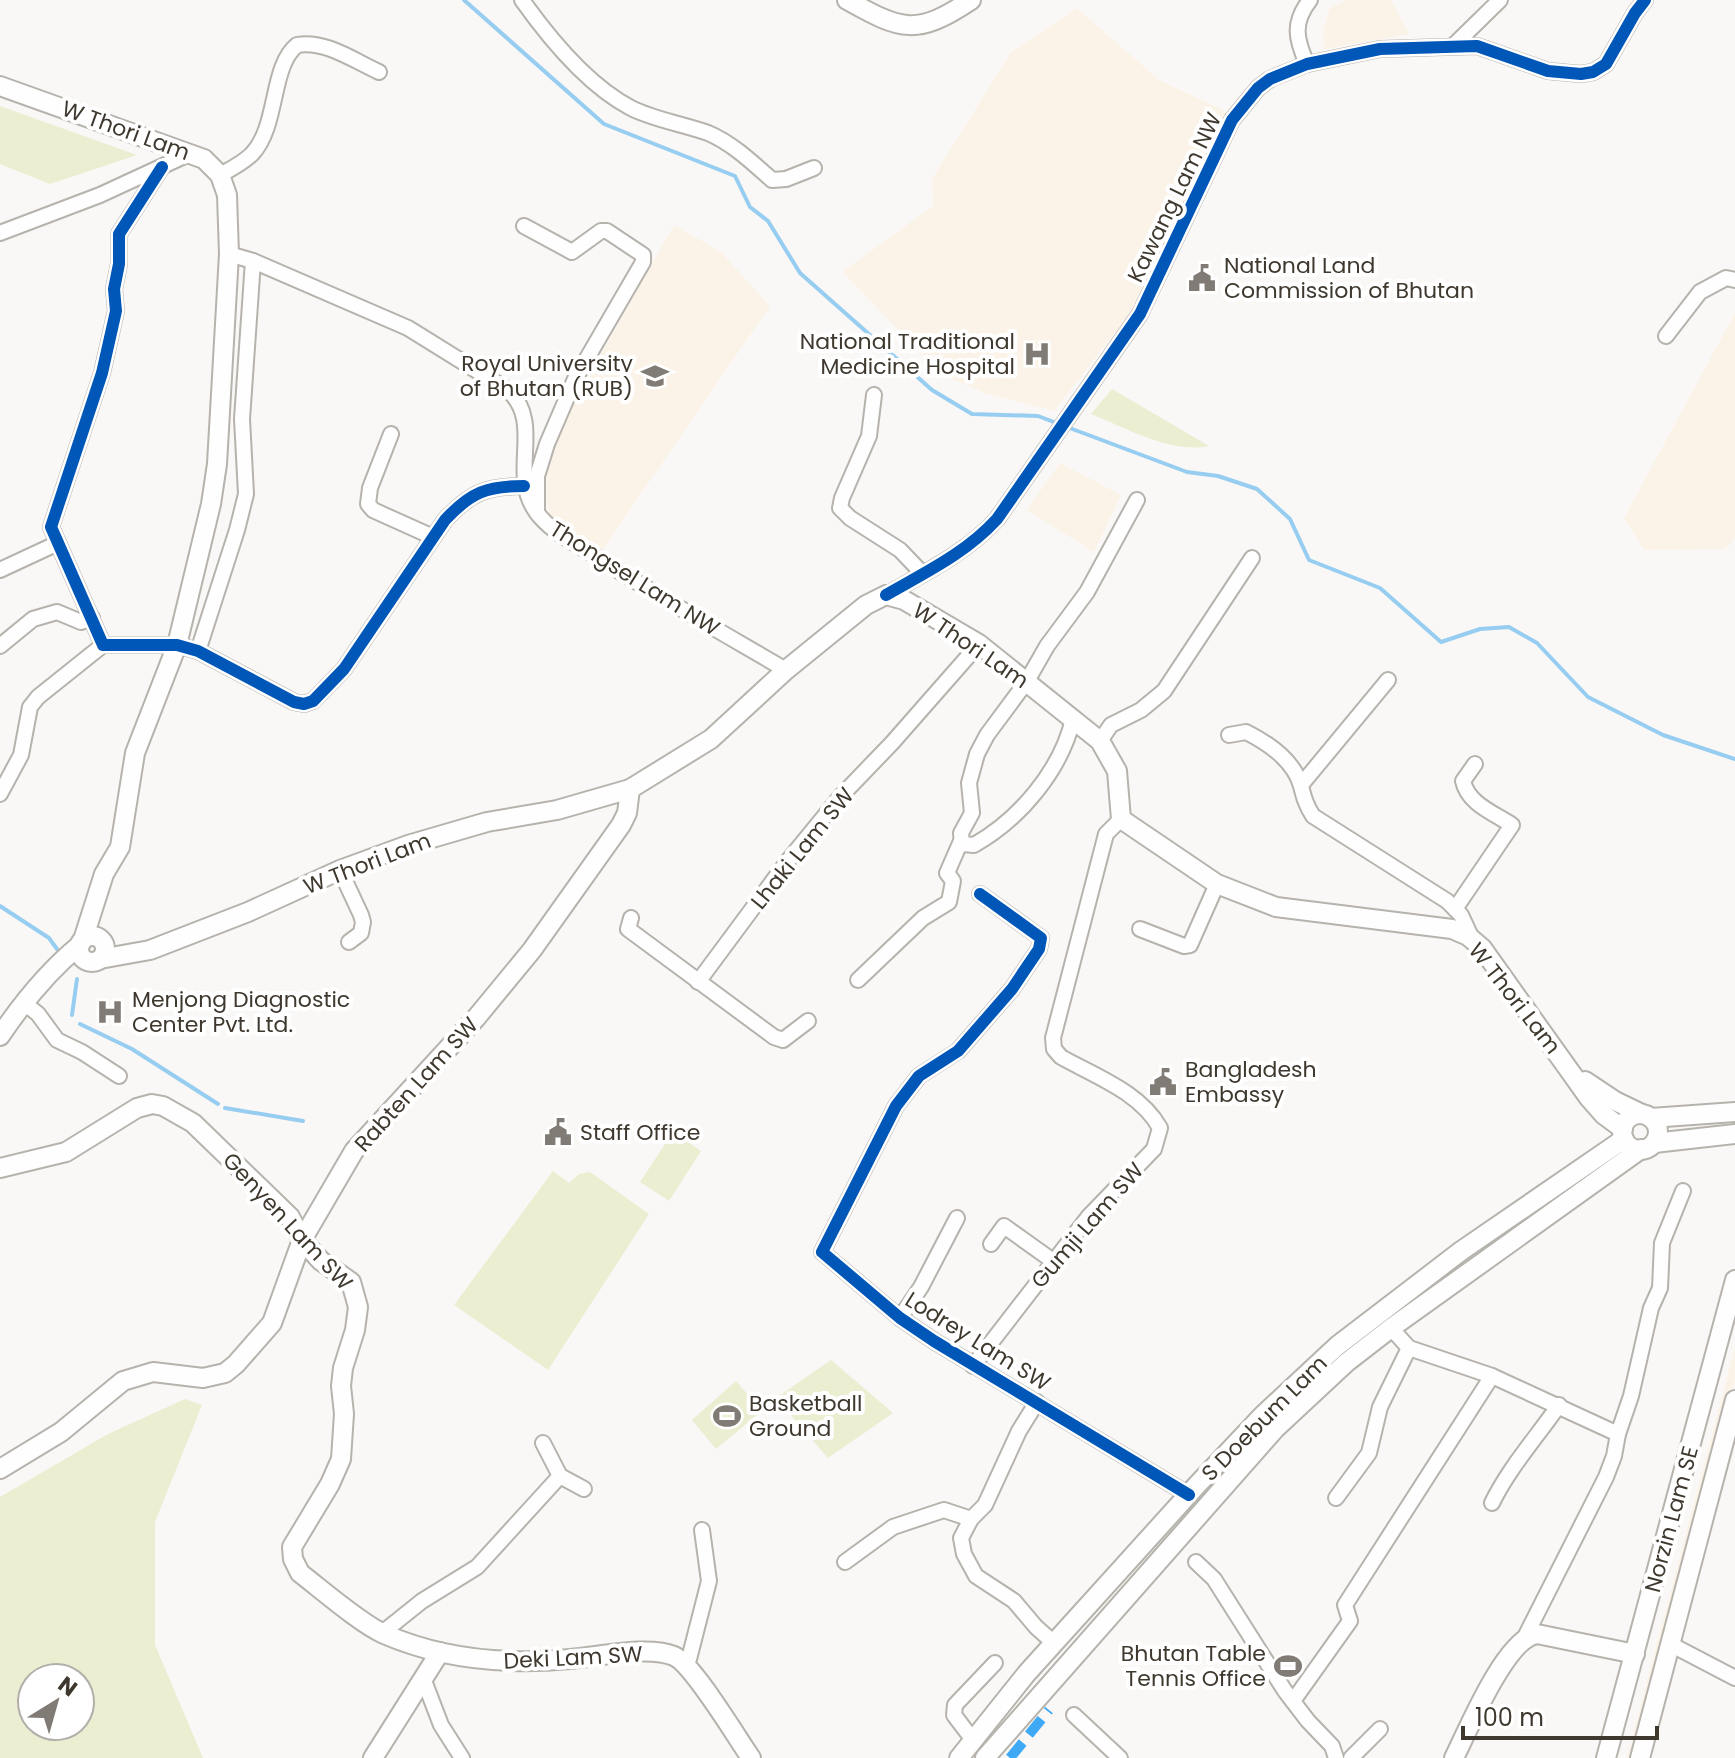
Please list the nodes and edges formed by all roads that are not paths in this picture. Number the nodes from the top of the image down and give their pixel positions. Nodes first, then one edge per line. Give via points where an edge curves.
1 (522, 0) edge
2 (847, 0) edge
3 (971, 0) edge
4 (1310, 0) edge
5 (1500, 0) edge
6 (1645, 0) edge
7 (1453, 46) junction
8 (1307, 64) junction
9 (379, 72) dead end
10 (0, 86) edge
11 (191, 153) junction
12 (162, 167) junction
13 (814, 168) dead end
14 (220, 175) junction
15 (524, 226) dead end
16 (0, 233) edge
17 (229, 254) junction
18 (253, 261) junction
19 (1735, 280) edge
20 (1666, 336) dead end
21 (874, 395) dead end
22 (391, 434) dead end
23 (524, 486) junction
24 (1137, 500) dead end
25 (537, 514) junction
26 (433, 537) junction
27 (58, 543) junction
28 (1252, 558) dead end
29 (0, 570) edge
30 (923, 574) junction
31 (886, 595) junction
32 (92, 618) junction
33 (979, 644) junction
34 (103, 645) junction
35 (177, 645) junction
36 (0, 646) edge
37 (198, 651) junction
38 (786, 670) junction
39 (1388, 680) dead end
40 (1027, 681) junction
41 (1073, 719) junction
42 (1229, 735) dead end
43 (1100, 741) junction
44 (1475, 764) dead end
45 (1301, 785) junction
46 (630, 789) junction
47 (0, 794) edge
48 (1121, 819) junction
49 (961, 841) junction
50 (340, 870) junction
51 (1217, 884) junction
52 (980, 894) dead end
53 (1455, 909) junction
54 (631, 918) dead end
55 (1140, 929) dead end
56 (1473, 941) junction
57 (349, 942) dead end
58 (92, 948) junction
59 (858, 980) dead end
60 (698, 982) junction
61 (23, 1002) junction
62 (808, 1021) dead end
63 (0, 1036) edge
64 (1570, 1070) junction
65 (119, 1076) dead end
66 (1735, 1112) edge
67 (1646, 1116) junction
68 (1624, 1134) junction
69 (1730, 1139) edge
70 (1647, 1146) junction
71 (0, 1168) edge
72 (1683, 1191) dead end
73 (957, 1218) dead end
74 (302, 1240) junction
75 (991, 1244) dead end
76 (1053, 1261) junction
77 (1735, 1280) edge
78 (900, 1318) junction
79 (1391, 1328) junction
80 (1409, 1348) junction
81 (973, 1366) junction
82 (1492, 1376) junction
83 (1735, 1400) edge
84 (1037, 1402) junction
85 (1559, 1405) junction
86 (1618, 1434) junction
87 (543, 1443) dead end
88 (0, 1469) edge
89 (560, 1476) junction
90 (584, 1489) dead end
91 (1189, 1495) junction
92 (1336, 1498) dead end
93 (1492, 1503) dead end
94 (971, 1519) junction
95 (702, 1530) dead end
96 (845, 1562) dead end
97 (1196, 1562) dead end
98 (382, 1633) junction
99 (1528, 1636) junction
100 (1055, 1644) junction
101 (1677, 1648) junction
102 (440, 1652) junction
103 (1635, 1654) junction
104 (995, 1663) dead end
105 (685, 1665) junction
106 (423, 1678) junction
107 (1735, 1678) edge
108 (1293, 1701) junction
109 (1074, 1715) dead end
110 (1380, 1729) dead end
111 (973, 1740) junction
112 (373, 1758) edge
113 (462, 1758) edge
114 (751, 1758) edge
115 (959, 1758) edge
116 (985, 1758) edge
117 (1120, 1758) edge
118 (1336, 1758) edge
119 (1351, 1758) edge
120 (1454, 1758) edge
121 (1606, 1758) edge
122 (1640, 1758) edge

1 - 13 street via 588,76 633,109 710,134 772,180
2 - 3 main road via 910,26 926,25
4 - 8 street via 1301,12 1296,40
5 - 7 street
6 - 7 street, Kawang Lam NW via 1606,64 1593,72 1548,71 1477,46
7 - 8 street, Kawang Lam NW via 1380,49
8 - 30 street, Kawang Lam NW via 1270,79 1232,120 1140,314 984,533
9 - 14 street via 323,46 297,45 287,57 259,145
10 - 11 main road, W Thori Lam
11 - 12 street
11 - 14 main road, W Thori Lam
12 - 16 street
12 - 27 street via 119,234 116,311 102,373 51,527
14 - 17 main road via 227,195
15 - 25 street via 572,252 607,231 643,255 575,379 547,444 537,476
17 - 18 street, Thongsel Lam NW
17 - 35 main road via 217,464
18 - 23 street, Thongsel Lam NW via 408,328 508,390 524,415
18 - 37 street via 242,419 246,494
19 - 20 street via 1726,278 1700,292
21 - 30 street via 869,436 840,508 900,550
22 - 26 street via 368,504
23 - 25 street, Thongsel Lam NW
23 - 26 street via 472,495
24 - 40 street via 1100,572
25 - 38 street, Thongsel Lam NW via 625,576
26 - 37 street via 344,669 313,701 294,702
27 - 29 street
27 - 32 street
28 - 43 street via 1164,691 1111,725
30 - 31 street, Kawang Lam NW
31 - 33 main road, W Thori Lam
31 - 38 main road, W Thori Lam
32 - 34 street
32 - 36 street via 81,622 57,612 33,619
33 - 40 main road, W Thori Lam
33 - 60 street, Lhaki Lam SW via 841,796
34 - 35 street
34 - 47 street via 30,707 21,755
35 - 37 street
35 - 58 main road via 135,753 120,847 94,901
38 - 46 main road, W Thori Lam via 711,739
39 - 45 street
40 - 41 main road, W Thori Lam
40 - 49 street via 977,754 969,783 972,813
41 - 43 main road, W Thori Lam
41 - 49 street via 1056,762 1012,819 974,845
42 - 45 street via 1246,732 1260,739 1293,768
43 - 48 main road, W Thori Lam via 1117,771
44 - 53 street via 1463,781 1465,792 1512,825
45 - 53 street via 1313,816
46 - 50 main road, W Thori Lam via 557,810 487,822
46 - 74 main road, Rabten Lam SW via 621,825 532,950 354,1151
48 - 51 main road, W Thori Lam
48 - 76 street, Gumji Lam SW via 1106,834 1054,1049 1132,1096 1160,1128 1154,1149
49 - 59 street via 947,873 953,881 949,902 923,918
50 - 57 street via 363,922 361,933
50 - 58 main road, W Thori Lam via 150,950
51 - 55 street via 1190,945
51 - 56 main road, W Thori Lam via 1276,907 1452,929
52 - 78 street, Lodrey Lam SW via 1041,938 1039,949 958,1051 919,1076 896,1106 822,1252
53 - 56 street
54 - 60 street via 628,929
56 - 64 main road, W Thori Lam
58 - 61 main road
60 - 62 street via 774,1037 783,1040
61 - 63 main road
61 - 65 street via 57,1040
64 - 67 main road, W Thori Lam
64 - 68 main road, W Thori Lam
66 - 67 main road
67 - 68 main road via 1627,1120
67 - 70 main road via 1658,1133
68 - 70 main road via 1631,1147
68 - 91 main road, S Doebum Lam via 1337,1346
69 - 70 main road
70 - 79 main road, S Doebum Lam
71 - 74 main road, Genyen Lam SW via 66,1152 137,1108 163,1106 193,1123 290,1217
72 - 86 street via 1662,1243 1660,1288
73 - 78 street
74 - 88 main road, Rabten Lam SW via 272,1323 225,1373 203,1378 153,1372 123,1381 61,1432
74 - 98 main road, Genyen Lam SW via 351,1282 358,1307 343,1368 341,1459 295,1538 293,1559 300,1573
75 - 76 street via 1004,1226
76 - 81 street, Gumji Lam SW
77 - 103 main road, Norzin Lam SE
78 - 81 street, Lodrey Lam SW
79 - 80 street
79 - 116 main road, S Doebum Lam via 1275,1429
80 - 82 street
80 - 92 street via 1380,1407 1369,1453
81 - 84 street, Lodrey Lam SW
82 - 85 street
82 - 108 street via 1345,1605 1350,1621
83 - 101 main road
84 - 91 street, Lodrey Lam SW
84 - 94 street via 985,1505
85 - 86 street
85 - 93 street via 1504,1478
86 - 99 street via 1606,1477
87 - 89 street
89 - 90 street
89 - 98 street via 477,1567
91 - 100 main road, S Doebum Lam
94 - 96 street via 944,1510 893,1527
94 - 100 street via 961,1538 976,1576 1014,1601
95 - 105 street via 709,1581
97 - 108 street via 1214,1579
98 - 102 main road, Genyen Lam SW
99 - 103 main road
99 - 120 main road via 1489,1689
100 - 111 main road, S Doebum Lam
101 - 107 street
101 - 122 main road
102 - 105 main road, Deki Lam SW via 503,1662 659,1653
102 - 106 main road
103 - 121 main road, Norzin Lam SE
104 - 111 street via 955,1705 954,1715
105 - 114 main road
106 - 112 main road
106 - 113 street via 441,1725
108 - 118 street via 1332,1746
109 - 117 street
110 - 119 street
111 - 115 main road, S Doebum Lam

